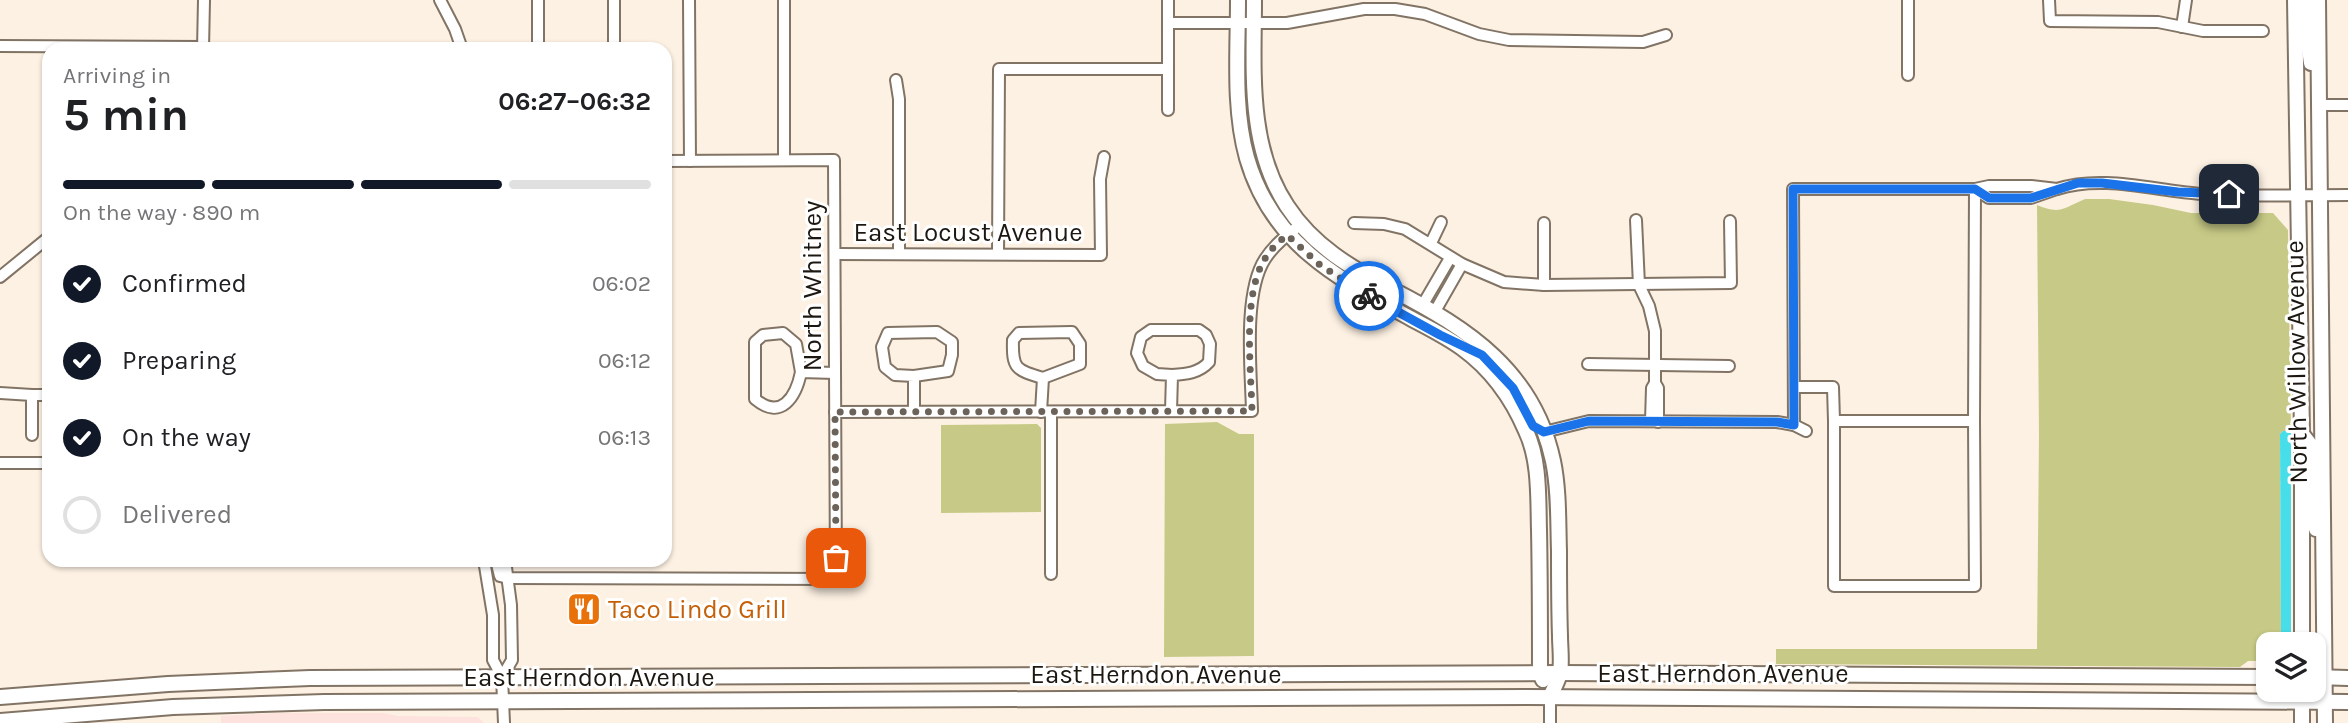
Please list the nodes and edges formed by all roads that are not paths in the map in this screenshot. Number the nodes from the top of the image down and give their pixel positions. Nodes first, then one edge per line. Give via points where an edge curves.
1 (204, 0) edge
2 (440, 0) edge
3 (538, 0) edge
4 (614, 0) edge
5 (689, 0) edge
6 (784, 0) edge
7 (1168, 0) edge
8 (1238, 0) edge
9 (1254, 0) edge
10 (1908, 0) edge
11 (2049, 0) edge
12 (2186, 0) edge
13 (2295, 0) edge
14 (2307, 0) edge
15 (2318, 0) edge
16 (1168, 23) junction
17 (1238, 24) junction
18 (1254, 24) junction
19 (2182, 27) junction
20 (2263, 31) dead end
21 (1666, 35) dead end
22 (204, 42) edge
23 (460, 42) edge
24 (538, 42) edge
25 (614, 42) edge
26 (0, 46) edge
27 (42, 46) edge
28 (1168, 69) junction
29 (1908, 75) dead end
30 (896, 80) dead end
31 (2319, 105) junction
32 (2348, 105) edge
33 (1168, 110) dead end
34 (1104, 157) dead end
35 (784, 160) junction
36 (672, 161) edge
37 (690, 161) junction
38 (1975, 189) junction
39 (2298, 195) junction
40 (2318, 195) junction
41 (2348, 195) edge
42 (1636, 220) dead end
43 (1441, 222) dead end
44 (1730, 222) dead end
45 (1354, 223) dead end
46 (1544, 223) dead end
47 (1300, 225) junction
48 (1287, 235) junction
49 (42, 243) edge
50 (1431, 243) junction
51 (835, 254) junction
52 (900, 254) junction
53 (998, 254) junction
54 (1450, 258) junction
55 (1462, 264) junction
56 (0, 277) edge
57 (1544, 285) junction
58 (1639, 285) junction
59 (1428, 310) junction
60 (2300, 326) junction
61 (1440, 335) junction
62 (1588, 364) dead end
63 (1656, 366) junction
64 (1729, 366) dead end
65 (801, 372) junction
66 (835, 373) junction
67 (1172, 375) junction
68 (914, 376) junction
69 (1043, 377) junction
70 (1794, 387) junction
71 (0, 393) edge
72 (32, 395) junction
73 (42, 395) edge
74 (1046, 411) junction
75 (1171, 411) junction
76 (835, 412) junction
77 (914, 412) junction
78 (1654, 421) junction
79 (1833, 421) junction
80 (1974, 421) junction
81 (1794, 425) junction
82 (1806, 431) dead end
83 (1527, 432) junction
84 (1544, 432) junction
85 (32, 435) dead end
86 (2302, 435) junction
87 (2322, 438) junction
88 (0, 463) edge
89 (42, 463) edge
90 (1557, 494) junction
91 (2323, 550) junction
92 (485, 567) edge
93 (498, 567) edge
94 (506, 567) edge
95 (1051, 574) dead end
96 (508, 578) junction
97 (2302, 632) edge
98 (2320, 632) edge
99 (1541, 673) junction
100 (1560, 673) junction
101 (502, 677) junction
102 (2256, 677) edge
103 (2326, 678) edge
104 (2348, 678) edge
105 (0, 697) edge
106 (1550, 697) junction
107 (2256, 699) edge
108 (2326, 700) edge
109 (503, 701) junction
110 (2309, 702) edge
111 (2312, 702) edge
112 (2348, 702) edge
113 (0, 721) edge
114 (503, 723) edge
115 (1550, 723) edge
116 (2302, 723) edge
117 (2325, 723) edge

1 - 22 street
2 - 23 street
3 - 24 street
4 - 25 street
5 - 37 street
6 - 35 street
7 - 16 street
8 - 17 main road
9 - 18 main road
10 - 29 street
11 - 19 street via 2050,21 2158,22
12 - 19 street
13 - 39 main road, North Willow Avenue
14 - 31 main road via 2308,41
15 - 31 main road, North Willow Avenue
16 - 17 street
16 - 28 street
17 - 18 street
17 - 48 main road via 1243,138 1263,198
18 - 21 street via 1395,9 1509,40 1643,42
18 - 47 main road via 1254,87 1261,144 1276,188
19 - 20 street
26 - 27 street
28 - 33 street
28 - 53 street via 999,69
30 - 52 street via 900,99
31 - 32 street
31 - 40 main road, North Willow Avenue
34 - 53 street, East Locust Avenue via 1101,255
35 - 37 street
35 - 51 street, North Whitney via 834,160
36 - 37 street
38 - 39 street via 1989,198 2019,199 2078,183 2205,194
38 - 70 street via 1793,189
38 - 80 street
39 - 40 street
39 - 60 main road, North Willow Avenue
40 - 41 street
40 - 87 main road, North Willow Avenue
42 - 58 street
43 - 50 street
44 - 58 street via 1731,283
45 - 50 street via 1405,229
46 - 57 street
47 - 48 street
47 - 59 main road via 1342,261
48 - 61 main road via 1338,278
48 - 75 street via 1265,259 1254,289 1252,411
49 - 56 street
50 - 54 street
51 - 52 street, East Locust Avenue
51 - 66 street, North Whitney
52 - 53 street, East Locust Avenue
54 - 55 street
54 - 59 street
55 - 57 street via 1504,282
55 - 59 street
57 - 58 street
58 - 63 street via 1655,331
59 - 84 main road via 1476,339 1513,375
60 - 86 main road, North Willow Avenue
60 - 87 main road via 2309,359 2311,428
61 - 83 main road via 1469,354 1499,383
61 - 84 main road via 1491,362 1513,388 1533,426
62 - 63 street
63 - 64 street
63 - 78 street via 1651,387
65 - 65 street via 796,344 783,333 763,335 755,342 755,399 764,407 790,402
65 - 66 street
66 - 76 street, North Whitney
67 - 67 street via 1143,366 1137,353 1140,337 1151,330 1199,330 1206,335 1209,362 1192,373
67 - 75 street
68 - 68 street via 895,375 884,367 882,347 888,333 937,332 951,342 948,371
68 - 77 street
69 - 69 street via 1021,372 1013,360 1013,340 1018,333 1072,332 1080,344 1080,364
69 - 74 street
70 - 79 street via 1833,387
70 - 81 street
71 - 72 street
72 - 73 street
72 - 85 street
74 - 75 street
74 - 77 street
74 - 95 street
76 - 77 street
76 - 96 street, North Whitney via 836,579
78 - 81 street
78 - 84 street via 1589,421
79 - 80 street
79 - 80 street via 1834,586 1975,586
81 - 82 street
83 - 90 main road via 1539,439 1548,486
83 - 99 main road via 1537,483
84 - 90 main road
86 - 91 main road via 2313,448 2313,510
86 - 97 main road, North Willow Avenue
87 - 91 main road, North Willow Avenue
88 - 89 street
90 - 100 main road
91 - 98 main road, North Willow Avenue
92 - 101 street via 493,615 493,660
93 - 96 street via 500,576
94 - 96 street
96 - 101 street via 512,660
99 - 100 main road, East Herndon Avenue
99 - 101 main road, East Herndon Avenue
99 - 106 main road
100 - 102 main road, East Herndon Avenue
100 - 106 main road
101 - 105 main road, East Herndon Avenue via 248,679
101 - 109 street
103 - 104 main road
106 - 107 main road, East Herndon Avenue
106 - 109 main road, East Herndon Avenue
106 - 115 street
108 - 112 main road, East Herndon Avenue
109 - 113 main road, East Herndon Avenue via 269,703
109 - 114 street
110 - 116 main road, North Willow Avenue
111 - 117 main road, North Willow Avenue

